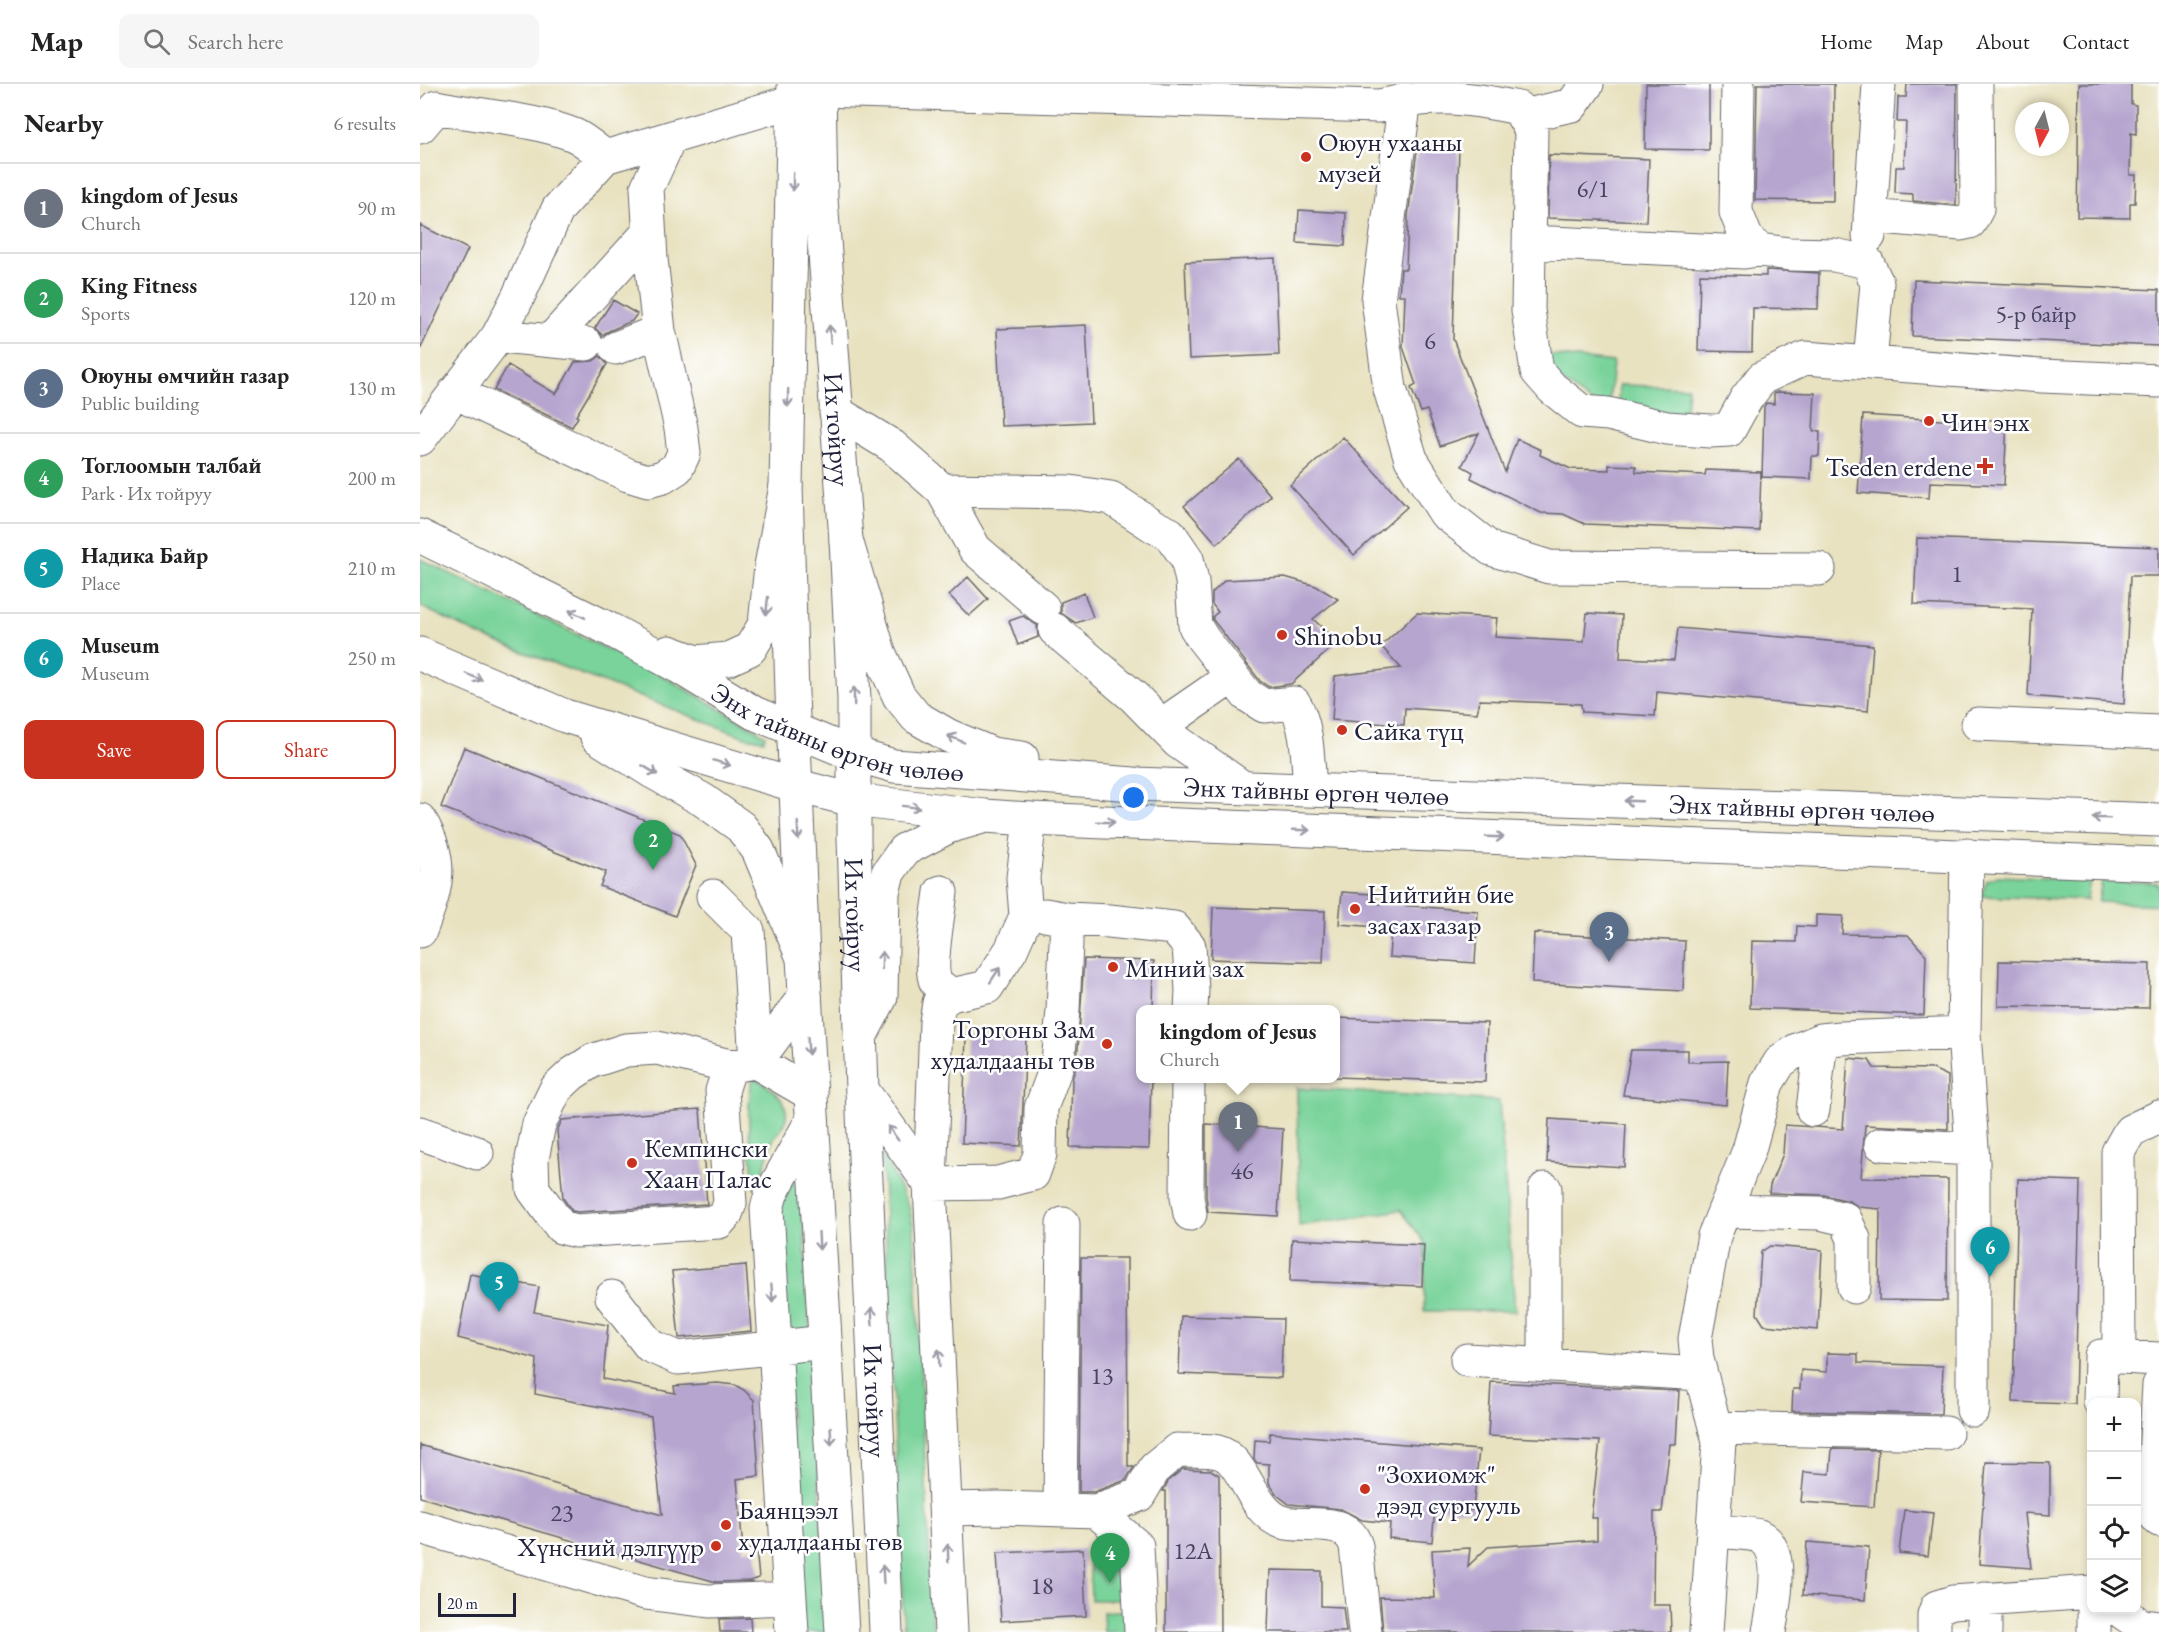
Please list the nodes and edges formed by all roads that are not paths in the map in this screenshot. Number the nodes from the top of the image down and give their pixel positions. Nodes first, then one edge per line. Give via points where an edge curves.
1 (1587, 84) edge
2 (1738, 84) edge
3 (1879, 84) edge
4 (1976, 84) edge
5 (804, 96) edge
6 (1404, 99) junction
7 (426, 112) edge
8 (1522, 116) junction
9 (670, 138) junction
10 (605, 157) junction
11 (1870, 216) junction
12 (649, 232) junction
13 (1530, 242) junction
14 (1760, 250) junction
15 (1867, 262) junction
16 (658, 331) junction
17 (498, 336) junction
18 (551, 340) junction
19 (1870, 363) junction
20 (2159, 381) edge
21 (455, 392) junction
22 (836, 412) junction
23 (420, 439) edge
24 (786, 486) junction
25 (942, 490) junction
26 (420, 537) edge
27 (846, 540) junction
28 (1819, 569) dead end
29 (610, 630) junction
30 (420, 654) edge
31 (1233, 676) junction
32 (566, 716) junction
33 (1978, 724) dead end
34 (1162, 725) junction
35 (794, 730) junction
36 (2159, 732) edge
37 (853, 754) junction
38 (1134, 784) junction
39 (797, 786) junction
40 (1242, 787) junction
41 (1310, 789) junction
42 (854, 800) junction
43 (985, 816) junction
44 (1030, 819) junction
45 (420, 820) edge
46 (2159, 820) edge
47 (1967, 855) junction
48 (2159, 864) edge
49 (941, 892) dead end
50 (713, 896) dead end
51 (1026, 916) junction
52 (1067, 919) junction
53 (420, 931) edge
54 (803, 957) junction
55 (951, 995) junction
56 (805, 996) junction
57 (1191, 1005) edge
58 (1964, 1032) junction
59 (861, 1035) junction
60 (1821, 1040) junction
61 (743, 1064) junction
62 (1188, 1083) edge
63 (862, 1090) junction
64 (812, 1107) junction
65 (1813, 1110) dead end
66 (2159, 1117) edge
67 (420, 1133) edge
68 (1881, 1144) dead end
69 (1972, 1149) junction
70 (477, 1153) dead end
71 (930, 1184) junction
72 (1545, 1189) dead end
73 (1724, 1211) junction
74 (1190, 1214) dead end
75 (1063, 1224) dead end
76 (1854, 1287) dead end
77 (612, 1297) dead end
78 (825, 1342) junction
79 (775, 1346) junction
80 (2119, 1357) junction
81 (2159, 1359) edge
82 (1467, 1360) dead end
83 (1545, 1364) junction
84 (1701, 1374) junction
85 (2159, 1385) edge
86 (2100, 1398) edge
87 (1973, 1410) dead end
88 (1715, 1428) junction
89 (1946, 1433) dead end
90 (946, 1509) junction
91 (1060, 1509) junction
92 (1096, 1511) junction
93 (2159, 1520) edge
94 (420, 1527) edge
95 (1713, 1531) junction
96 (2087, 1592) edge
97 (790, 1598) junction
98 (1984, 1599) junction
99 (2094, 1614) edge
100 (2125, 1614) edge
101 (2159, 1628) edge
102 (792, 1632) edge
103 (842, 1632) edge
104 (886, 1632) edge
105 (951, 1632) edge
106 (1141, 1632) edge
107 (1365, 1632) edge
108 (1706, 1632) edge
109 (1769, 1632) edge
110 (1934, 1632) edge
111 (1985, 1632) edge
112 (2094, 1632) edge

1 - 8 main road via 1572,105
2 - 14 main road via 1736,212 1746,237
3 - 11 main road
4 - 11 main road via 1977,209 1970,222
5 - 6 main road via 1379,106
5 - 9 main road
22 -> 5 main road, Их тойруу via 821,199
5 -> 24 main road, Их тойруу
6 - 8 main road via 1474,98 1518,108
6 - 28 main road via 1378,300 1390,389 1410,459 1444,513 1491,549 1549,567
7 - 10 main road via 536,124 577,136
8 - 13 main road via 1531,130
9 - 10 main road
9 - 12 main road via 646,188
10 - 17 main road via 558,209
11 - 15 main road
12 - 16 main road
12 - 18 main road
13 - 14 main road
13 - 19 main road via 1528,310 1537,371 1582,412 1667,428 1729,430 1762,378 1805,357
14 - 15 main road via 1834,255
15 - 19 main road via 1877,284
16 - 18 main road via 601,346
16 - 21 main road via 684,453 677,468 663,477 648,481 628,475
17 - 18 main road
17 - 21 main road
19 - 20 main road
21 - 23 main road
22 - 25 main road via 892,446
22 - 27 main road, Их тойруу
24 -> 29 main road via 765,624 750,649 728,659 696,662
24 - 35 main road, Их тойруу
25 - 31 main road via 1070,492 1111,498 1170,534 1187,559 1195,626
25 - 34 main road via 975,549
29 -> 26 main road, Энх тайвны өргөн чөлөө
37 -> 27 main road, Их тойруу
38 -> 27 main road via 1069,765 992,754 916,717 899,696 879,652
29 - 35 main road, Энх тайвны өргөн чөлөө via 754,713
30 -> 32 main road, Энх тайвны өргөн чөлөө
31 - 34 main road
31 - 41 main road via 1247,695 1264,706 1294,703 1299,710
32 -> 39 main road, Энх тайвны өргөн чөлөө
32 -> 54 main road via 741,827 758,850
33 - 36 main road
34 - 40 main road via 1178,742
35 - 37 main road, Энх тайвны өргөн чөлөө
35 - 39 main road, Их тойруу
37 - 38 main road, Энх тайвны өргөн чөлөө via 894,765
37 - 42 main road, Их тойруу
38 - 40 main road, Энх тайвны өргөн чөлөө
39 - 42 main road, Энх тайвны өргөн чөлөө
39 -> 54 main road, Их тойруу
40 - 41 main road, Энх тайвны өргөн чөлөө
46 -> 41 main road, Энх тайвны өргөн чөлөө
42 -> 43 main road, Энх тайвны өргөн чөлөө
42 - 59 main road, Их тойруу
43 - 44 main road, Энх тайвны өргөн чөлөө
59 -> 43 main road via 881,997 883,892 888,873 904,850 948,827
44 -> 47 main road, Энх тайвны өргөн чөлөө
44 - 51 main road via 1023,878
45 - 53 main road via 432,843 437,874
47 - 48 main road, Энх тайвны өргөн чөлөө
47 - 58 main road
49 - 55 main road via 934,972 936,982
50 - 61 main road via 748,931
51 - 52 main road
55 -> 51 main road via 987,987 1011,950
52 - 57 main road via 1174,928 1189,946
52 - 71 main road via 1058,1062 1041,1108 1040,1154 1033,1174 998,1183
54 - 56 main road, Их тойруу
55 - 71 main road via 939,1003 936,1022
56 - 61 main road
56 -> 64 main road, Их тойруу
58 - 60 main road
58 - 69 main road
59 - 63 main road, Их тойруу
60 - 65 main road
60 - 73 main road via 1780,1062 1772,1076 1758,1110 1749,1150
61 - 61 main road via 657,1048 626,1050 592,1061 572,1074 556,1089 539,1124 532,1159 533,1189 552,1217 561,1227 576,1231 719,1222 730,1203 722,1091
61 - 64 main road
62 - 74 main road
71 -> 63 main road
104 -> 63 main road, Их тойруу
64 -> 78 main road, Их тойруу
64 -> 79 main road via 767,1209
66 - 80 main road via 2130,1131 2118,1152
67 - 70 main road
68 - 69 main road
69 - 87 main road
90 -> 71 main road
72 - 83 main road
73 - 76 main road via 1820,1213 1845,1219 1854,1239
73 - 84 main road via 1714,1236 1695,1339
75 - 91 main road
77 - 79 main road via 650,1346 678,1358
78 - 79 main road
78 -> 103 main road, Их тойруу
79 - 97 main road
80 - 81 main road
80 - 86 main road via 2101,1356
82 - 83 main road
83 - 84 main road
84 - 88 main road
85 - 93 main road via 2152,1512
88 - 89 main road
88 - 95 main road via 1719,1442
90 - 91 main road
105 -> 90 main road
91 - 92 main road
92 - 106 main road via 1137,1546
92 - 107 main road via 1139,1495 1155,1468 1177,1450 1220,1452 1235,1462 1268,1514 1283,1522 1329,1525 1349,1534 1356,1546
94 - 97 main road via 645,1593 709,1601
95 - 108 main road
95 - 109 main road via 1760,1536 1772,1549 1777,1576
96 - 98 main road
97 - 102 main road
98 - 110 main road via 1937,1607
98 - 111 main road
99 - 112 main road
100 - 101 main road via 2142,1626

